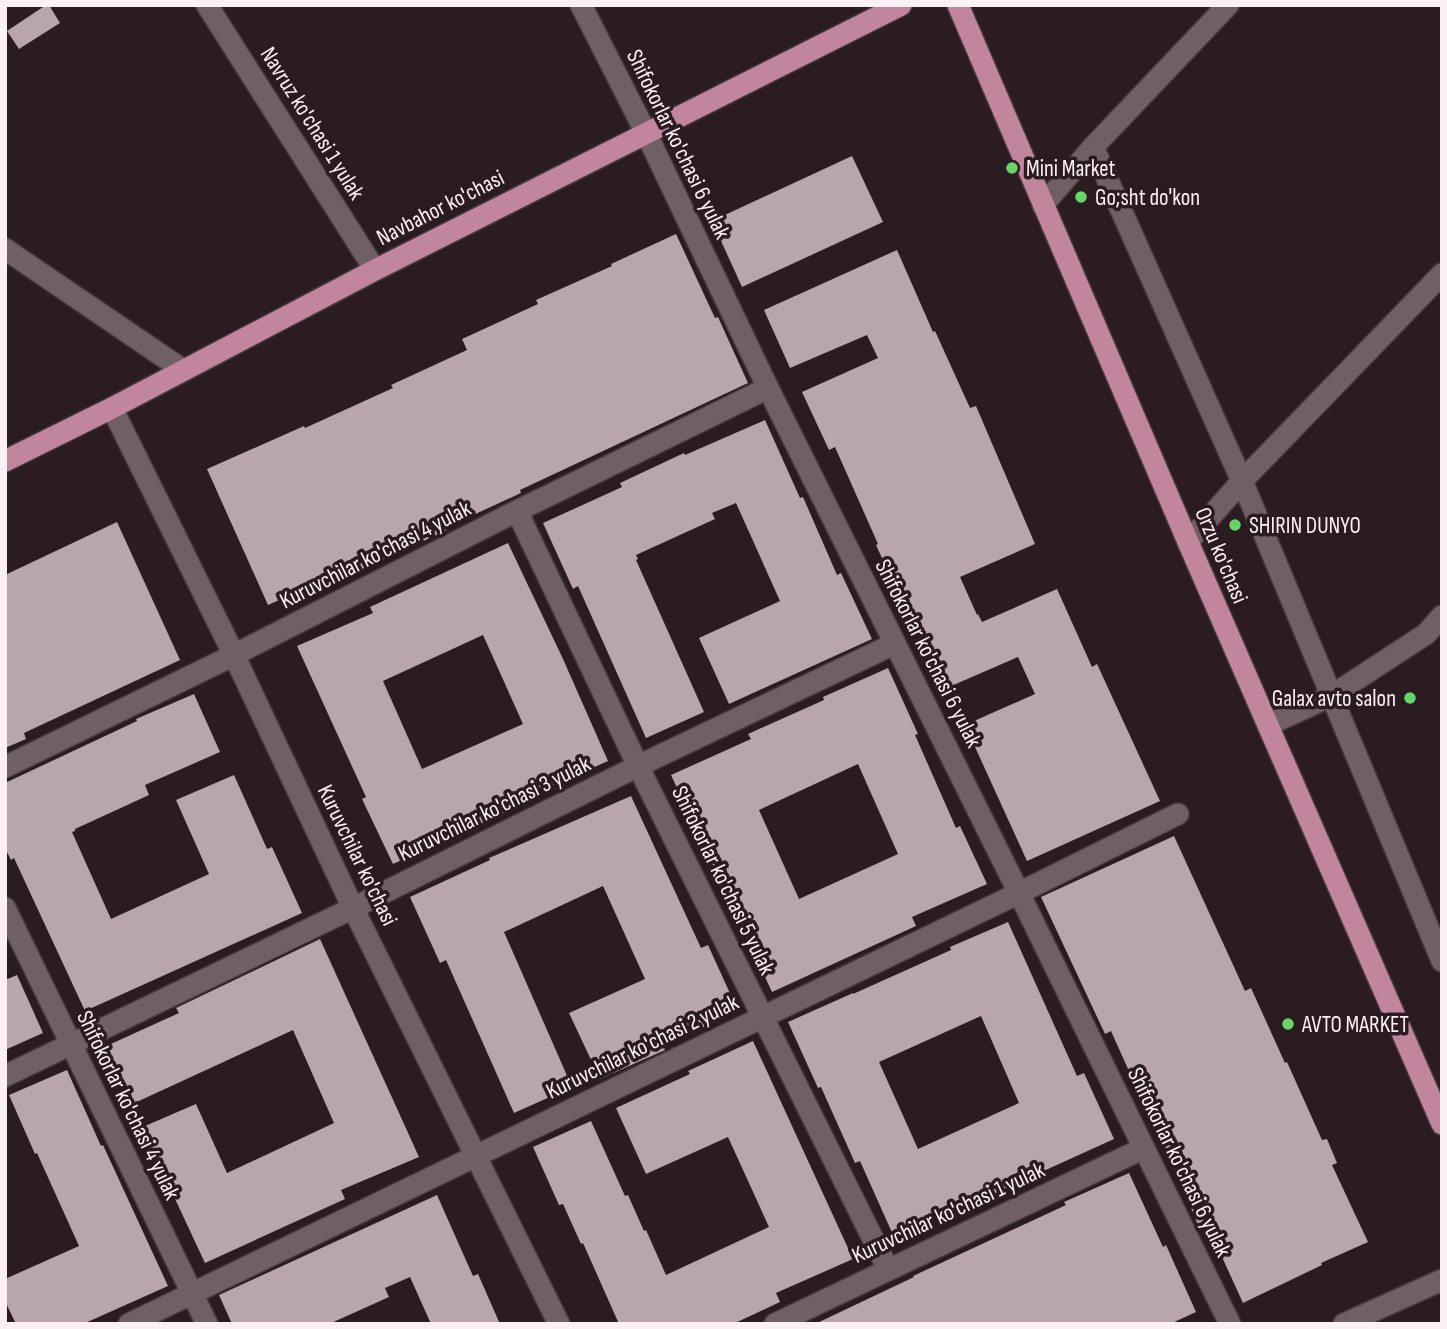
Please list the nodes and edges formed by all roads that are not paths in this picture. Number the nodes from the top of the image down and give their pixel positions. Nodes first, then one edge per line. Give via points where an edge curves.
1 (207, 5) edge
2 (581, 5) edge
3 (901, 5) edge
4 (958, 5) edge
5 (1228, 5) edge
6 (646, 133) junction
7 (1093, 147) junction
8 (1043, 205) junction
9 (5, 249) edge
10 (375, 270) junction
11 (1442, 274) edge
12 (183, 370) junction
13 (768, 388) junction
14 (112, 408) junction
15 (5, 461) edge
16 (1242, 481) junction
17 (517, 511) junction
18 (1188, 542) junction
19 (1442, 616) edge
20 (894, 644) junction
21 (234, 655) junction
22 (1331, 696) junction
23 (1268, 725) junction
24 (638, 766) junction
25 (5, 767) edge
26 (1178, 814) dead end
27 (1020, 893) junction
28 (5, 908) edge
29 (353, 908) junction
30 (1442, 961) edge
31 (762, 1017) junction
32 (71, 1044) junction
33 (5, 1076) edge
34 (1442, 1124) edge
35 (1144, 1148) junction
36 (476, 1155) junction
37 (888, 1269) junction
38 (1442, 1280) edge
39 (191, 1293) junction
40 (129, 1324) edge
41 (207, 1324) edge
42 (559, 1324) edge
43 (775, 1324) edge
44 (1230, 1324) edge
45 (1344, 1324) edge

1 - 10 street, Navruz ko'chasi 1 yulak
2 - 6 street, Shifokorlar ko'chasi 6 yulak
3 - 6 main road, Navbahor ko'chasi
4 - 8 main road, Orzu ko'chasi
5 - 7 street
6 - 10 main road, Navbahor ko'chasi
6 - 13 street, Shifokorlar ko'chasi 6 yulak
7 - 8 street
7 - 16 street
8 - 18 main road, Orzu ko'chasi
9 - 12 street
10 - 12 main road, Navbahor ko'chasi
11 - 16 street
12 - 14 main road, Navbahor ko'chasi
13 - 17 street, Kuruvchilar ko'chasi 4 yulak
13 - 20 street, Shifokorlar ko'chasi 6 yulak
14 - 15 main road, Navbahor ko'chasi
14 - 21 street, Kuruvchilar ko'chasi
16 - 18 street
16 - 22 street
17 - 21 street, Kuruvchilar ko'chasi 4 yulak
17 - 24 street, Shifokorlar ko'chasi 5 yulak
18 - 23 main road, Orzu ko'chasi
19 - 22 street via 1426,634
20 - 24 street, Kuruvchilar ko'chasi 3 yulak
20 - 27 street, Shifokorlar ko'chasi 6 yulak
21 - 25 street, Kuruvchilar ko'chasi 4 yulak
21 - 29 street, Kuruvchilar ko'chasi
22 - 23 street
22 - 30 street
23 - 34 main road, Orzu ko'chasi
24 - 29 street, Kuruvchilar ko'chasi 3 yulak
24 - 31 street, Shifokorlar ko'chasi 5 yulak
26 - 27 street, Kuruvchilar ko'chasi 2 yulak
27 - 31 street, Kuruvchilar ko'chasi 2 yulak
27 - 35 street, Shifokorlar ko'chasi 6 yulak
28 - 32 street, Shifokorlar ko'chasi 4 yulak
29 - 32 street, Kuruvchilar ko'chasi 3 yulak
29 - 36 street, Kuruvchilar ko'chasi
31 - 36 street, Kuruvchilar ko'chasi 2 yulak
31 - 37 street, Shifokorlar ko'chasi 5 yulak
32 - 33 street, Kuruvchilar ko'chasi 3 yulak
32 - 39 street, Shifokorlar ko'chasi 4 yulak
35 - 37 street, Kuruvchilar ko'chasi 1 yulak
35 - 44 street, Shifokorlar ko'chasi 6 yulak
36 - 39 street, Kuruvchilar ko'chasi 2 yulak
36 - 42 street, Kuruvchilar ko'chasi
37 - 43 street, Kuruvchilar ko'chasi 1 yulak
38 - 45 street
39 - 40 street, Kuruvchilar ko'chasi 2 yulak
39 - 41 street, Shifokorlar ko'chasi 4 yulak

